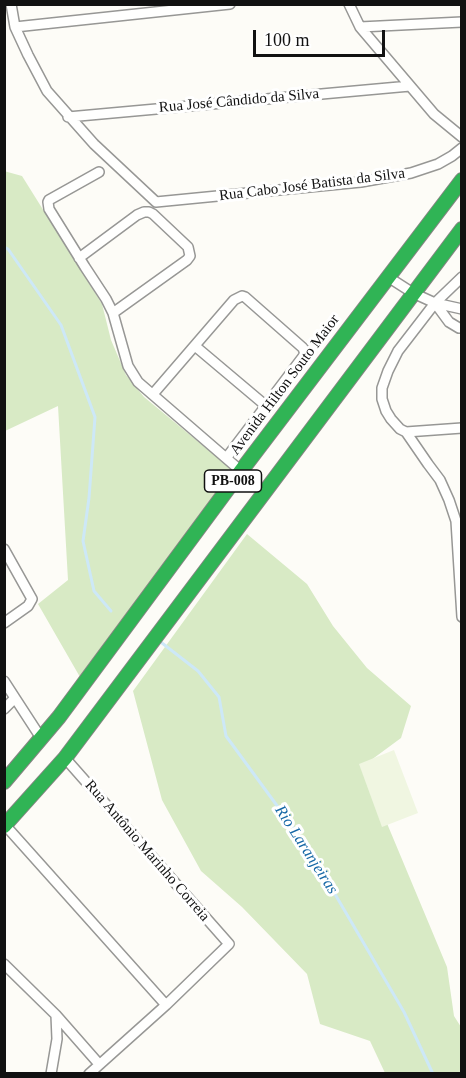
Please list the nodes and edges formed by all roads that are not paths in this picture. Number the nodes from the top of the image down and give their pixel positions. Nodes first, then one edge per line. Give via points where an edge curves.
1 (11, 4) edge
2 (230, 4) edge
3 (349, 4) edge
4 (462, 22) edge
5 (15, 27) junction
6 (360, 27) junction
7 (410, 86) junction
8 (68, 117) junction
9 (462, 122) edge
10 (458, 134) edge
11 (462, 148) edge
12 (99, 172) dead end
13 (462, 180) edge
14 (462, 228) edge
15 (80, 258) junction
16 (388, 277) junction
17 (462, 277) edge
18 (413, 293) junction
19 (435, 303) junction
20 (462, 309) edge
21 (113, 313) junction
22 (462, 328) edge
23 (195, 346) junction
24 (153, 394) junction
25 (265, 405) junction
26 (462, 428) edge
27 (406, 432) junction
28 (226, 457) junction
29 (241, 471) junction
30 (459, 521) edge
31 (4, 549) edge
32 (462, 616) edge
33 (4, 623) edge
34 (6, 683) edge
35 (15, 698) junction
36 (4, 709) edge
37 (41, 738) junction
38 (65, 758) junction
39 (4, 782) edge
40 (5, 825) edge
41 (4, 964) edge
42 (166, 1005) junction
43 (56, 1015) junction
44 (99, 1064) junction
45 (51, 1074) edge
46 (89, 1074) edge

1 - 5 street
2 - 5 street
3 - 6 street
4 - 6 street
5 - 8 street via 47,91
6 - 7 street
7 - 8 street, Rua José Cândido da Silva
7 - 10 street
8 - 11 street, Rua Cabo José Batista da Silva via 156,202 361,182 438,164
9 - 10 street
12 - 15 street via 48,202
13 - 16 main road, Avenida Hilton Souto Maior / PB-008
14 - 18 main road, PB-008
15 - 21 street
15 - 21 street via 144,212 153,214 188,247 187,260
16 - 18 street
16 - 29 main road, Avenida Hilton Souto Maior / PB-008
17 - 19 street
18 - 19 street
18 - 38 main road, PB-008
19 - 20 street
19 - 22 street via 449,322
19 - 27 street via 398,351 382,388 386,411
21 - 24 street via 128,366 138,382
23 - 24 street, Avenida Hilton Souto Maior
23 - 25 street
23 - 25 street, Avenida Hilton Souto Maior via 234,300 245,297 305,351
24 - 28 street
25 - 28 street, Avenida Hilton Souto Maior
26 - 27 street
27 - 30 street via 440,480
28 - 29 street
29 - 37 main road, Avenida Hilton Souto Maior / PB-008
30 - 32 street
31 - 33 street via 32,599
34 - 35 street
35 - 36 street
35 - 37 street
37 - 39 main road, Avenida Hilton Souto Maior / PB-008
38 - 40 main road, PB-008
38 - 42 street, Rua Antônio Marinho Correia via 229,944
40 - 42 street
41 - 43 street
42 - 44 street
43 - 44 street
43 - 45 street via 57,1040
44 - 46 street

